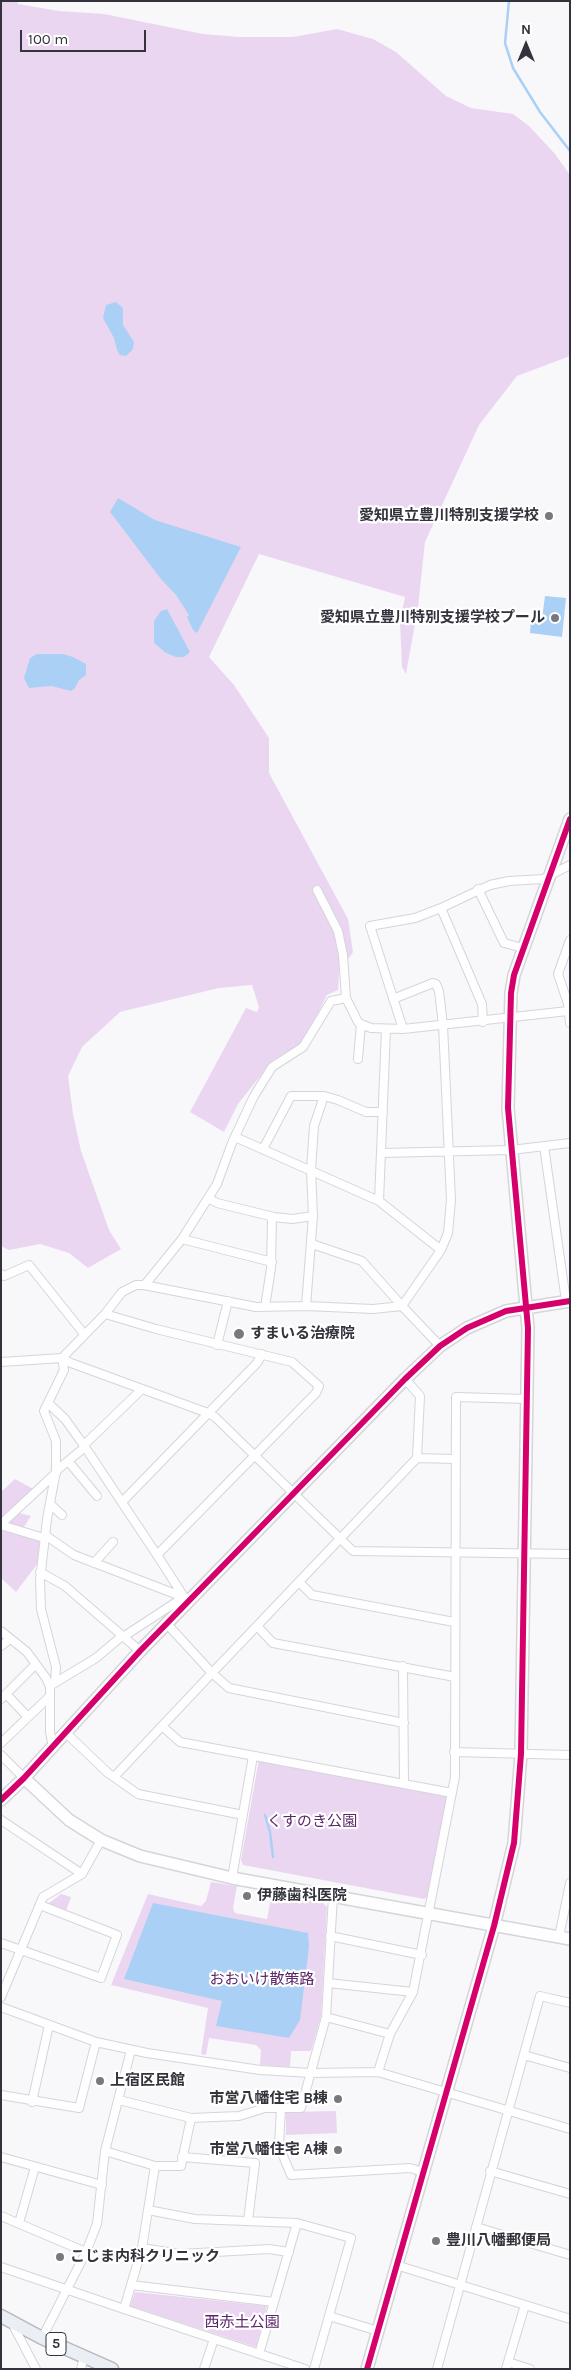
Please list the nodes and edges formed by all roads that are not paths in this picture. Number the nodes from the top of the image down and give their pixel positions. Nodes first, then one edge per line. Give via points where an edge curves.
1 (570, 819) edge
2 (570, 866) edge
3 (551, 876) junction
4 (317, 890) dead end
5 (478, 890) junction
6 (441, 908) junction
7 (570, 940) edge
8 (523, 948) junction
9 (346, 998) junction
10 (393, 999) junction
11 (568, 1011) junction
12 (509, 1019) junction
13 (483, 1022) junction
14 (570, 1023) edge
15 (360, 1024) junction
16 (443, 1025) junction
17 (386, 1029) junction
18 (403, 1029) junction
19 (358, 1059) dead end
20 (324, 1096) junction
21 (383, 1112) junction
22 (235, 1137) junction
23 (570, 1143) edge
24 (544, 1146) junction
25 (263, 1149) junction
26 (510, 1150) junction
27 (449, 1151) junction
28 (381, 1153) junction
29 (311, 1170) junction
30 (208, 1198) junction
31 (379, 1201) junction
32 (272, 1216) junction
33 (313, 1216) junction
34 (182, 1240) junction
35 (312, 1244) junction
36 (441, 1250) junction
37 (272, 1262) junction
38 (2, 1276) edge
39 (144, 1285) junction
40 (228, 1301) junction
41 (568, 1301) edge
42 (306, 1306) junction
43 (402, 1306) junction
44 (527, 1307) junction
45 (265, 1308) junction
46 (105, 1314) junction
47 (84, 1334) junction
48 (217, 1345) junction
49 (440, 1346) junction
50 (262, 1354) junction
51 (62, 1358) junction
52 (1, 1362) edge
53 (405, 1379) junction
54 (142, 1389) junction
55 (527, 1399) junction
56 (48, 1403) junction
57 (208, 1413) junction
58 (85, 1446) junction
59 (254, 1456) junction
60 (417, 1458) junction
61 (454, 1459) junction
62 (68, 1461) junction
63 (56, 1472) junction
64 (294, 1493) junction
65 (97, 1496) dead end
66 (122, 1502) junction
67 (50, 1504) junction
68 (62, 1514) dead end
69 (1, 1524) edge
70 (45, 1537) junction
71 (341, 1539) junction
72 (113, 1542) dead end
73 (454, 1552) junction
74 (524, 1553) junction
75 (570, 1554) edge
76 (157, 1556) junction
77 (94, 1564) junction
78 (40, 1572) junction
79 (299, 1582) junction
80 (188, 1598) junction
81 (454, 1622) junction
82 (167, 1624) junction
83 (257, 1626) junction
84 (1, 1631) edge
85 (122, 1636) junction
86 (10, 1639) junction
87 (1, 1646) edge
88 (140, 1651) junction
89 (36, 1665) junction
90 (403, 1666) junction
91 (212, 1672) junction
92 (455, 1677) junction
93 (52, 1684) junction
94 (4, 1697) edge
95 (49, 1697) junction
96 (28, 1717) junction
97 (404, 1723) junction
98 (162, 1726) junction
99 (65, 1732) junction
100 (1, 1744) edge
101 (53, 1747) junction
102 (454, 1752) junction
103 (521, 1754) junction
104 (1, 1755) edge
105 (570, 1755) edge
106 (253, 1756) junction
107 (114, 1777) junction
108 (24, 1778) junction
109 (404, 1783) junction
110 (452, 1793) junction
111 (1, 1800) edge
112 (243, 1814) junction
113 (1, 1820) edge
114 (101, 1840) junction
115 (82, 1874) junction
116 (232, 1878) junction
117 (570, 1884) edge
118 (333, 1896) junction
119 (40, 1904) junction
120 (430, 1913) junction
121 (494, 1926) junction
122 (330, 1936) junction
123 (564, 1938) edge
124 (1, 1943) edge
125 (20, 1950) junction
126 (422, 1955) junction
127 (328, 1983) junction
128 (413, 1992) junction
129 (1, 1997) edge
130 (570, 2003) edge
131 (1, 2007) edge
132 (326, 2017) junction
133 (49, 2025) junction
134 (390, 2034) junction
135 (96, 2042) junction
136 (131, 2050) junction
137 (524, 2055) junction
138 (570, 2068) edge
139 (378, 2072) junction
140 (310, 2073) junction
141 (445, 2093) junction
142 (1, 2096) edge
143 (119, 2100) junction
144 (32, 2102) junction
145 (280, 2108) junction
146 (508, 2111) junction
147 (191, 2118) junction
148 (570, 2129) edge
149 (105, 2151) junction
150 (1, 2157) edge
151 (182, 2157) junction
152 (35, 2166) junction
153 (155, 2166) junction
154 (490, 2171) junction
155 (423, 2172) junction
156 (102, 2185) junction
157 (570, 2194) edge
158 (148, 2210) junction
159 (1, 2216) edge
160 (248, 2221) junction
161 (19, 2223) junction
162 (297, 2223) junction
163 (476, 2227) junction
164 (142, 2248) junction
165 (86, 2252) junction
166 (289, 2252) junction
167 (570, 2255) edge
168 (396, 2266) junction
169 (1, 2267) edge
170 (131, 2285) junction
171 (459, 2285) junction
172 (66, 2290) junction
173 (274, 2302) junction
174 (525, 2305) junction
175 (124, 2309) junction
176 (329, 2316) junction
177 (6, 2318) edge
178 (570, 2319) edge
179 (378, 2331) junction
180 (42, 2338) junction
181 (214, 2339) junction
182 (259, 2354) junction
183 (82, 2363) edge
184 (507, 2365) edge
185 (36, 2369) edge
186 (112, 2369) edge
187 (204, 2369) edge
188 (305, 2369) edge
189 (314, 2369) edge
190 (367, 2369) edge
191 (437, 2369) edge
192 (530, 2369) edge

1 - 3 street
2 - 3 street
3 - 5 street via 509,881
3 - 8 street
4 - 9 street via 338,931
5 - 6 street
5 - 8 street via 504,943
6 - 10 street via 415,918 370,926
6 - 13 street via 482,1004
7 - 11 street via 558,974
8 - 12 street via 514,974
9 - 15 street
9 - 22 street via 331,1001 304,1048 272,1067
10 - 16 street via 436,984
10 - 18 street
11 - 12 street
11 - 14 street
12 - 13 street
12 - 26 street
13 - 16 street
15 - 17 street
15 - 19 street
16 - 18 street
16 - 27 street
17 - 18 street
17 - 21 street
20 - 21 street via 366,1112
20 - 25 street via 291,1096
20 - 29 street via 314,1126
21 - 28 street
22 - 25 street
22 - 30 street via 217,1184
23 - 24 street
24 - 26 street
24 - 41 street
25 - 29 street
26 - 27 street
26 - 44 street
27 - 28 street
27 - 36 street via 450,1220
28 - 31 street
29 - 31 street
29 - 33 street
30 - 32 street
30 - 34 street
31 - 36 street
32 - 33 street via 292,1219
32 - 37 street
33 - 35 street
34 - 37 street
34 - 39 street
35 - 42 street
35 - 43 street via 362,1261
36 - 43 street
37 - 45 street
38 - 47 street via 29,1265
39 - 40 street
39 - 46 street via 122,1292
40 - 45 street
40 - 48 street
41 - 44 street
42 - 43 street via 351,1310
42 - 45 street
43 - 49 street
44 - 49 street via 506,1311 467,1328
44 - 55 street
46 - 47 street
46 - 48 street
47 - 51 street
48 - 50 street
49 - 53 street
50 - 57 street
50 - 59 street via 292,1362 319,1386 316,1393
51 - 52 street
51 - 54 street
51 - 56 street via 64,1370
53 - 60 street via 420,1396
53 - 64 street
54 - 57 street
54 - 58 street
55 - 61 street via 456,1397
55 - 74 street
56 - 58 street
56 - 63 street via 44,1411 56,1441
57 - 59 street
57 - 66 street
58 - 62 street
58 - 66 street
59 - 64 street
59 - 76 street
60 - 61 street
60 - 71 street
61 - 73 street
62 - 63 street
62 - 65 street
63 - 67 street
63 - 69 street
64 - 71 street
64 - 80 street
66 - 76 street
67 - 68 street
67 - 70 street
69 - 70 street
70 - 77 street
70 - 78 street
71 - 73 street via 354,1551
71 - 79 street
72 - 77 street
73 - 74 street
73 - 81 street
74 - 75 street
74 - 103 street
76 - 80 street
77 - 80 street
78 - 85 street via 65,1586
78 - 93 street via 41,1609 56,1667
79 - 81 street via 312,1595
79 - 83 street
80 - 82 street
80 - 85 street
81 - 92 street
82 - 88 street
82 - 91 street
83 - 90 street via 273,1643
83 - 91 street
84 - 86 street
85 - 88 street
85 - 93 street via 96,1658
86 - 87 street
86 - 89 street via 27,1652
88 - 99 street
89 - 93 street
89 - 94 street
90 - 92 street
90 - 97 street
91 - 97 street via 229,1688
91 - 98 street
92 - 102 street
93 - 95 street
94 - 96 street
95 - 96 street
95 - 101 street
96 - 100 street
97 - 109 street
98 - 106 street via 180,1742
98 - 107 street
99 - 101 street
99 - 107 street
101 - 108 street
102 - 103 street
102 - 110 street
103 - 105 street
103 - 121 street via 514,1843
104 - 108 street
106 - 109 street
106 - 112 street
107 - 112 street via 138,1794
108 - 111 street
108 - 114 street via 69,1820
109 - 110 street
110 - 120 street
112 - 116 street
113 - 115 street
114 - 115 street
114 - 116 street via 166,1864
115 - 119 street via 43,1897
116 - 118 street
117 - 123 street
118 - 120 street
118 - 122 street
119 - 125 street
119 - 125 street via 117,1934 101,1978
120 - 121 street
120 - 126 street
121 - 123 street
121 - 141 street
122 - 126 street
122 - 127 street
124 - 125 street
125 - 129 street
126 - 128 street
127 - 128 street
127 - 132 street
128 - 134 street
130 - 137 street via 540,1996
131 - 133 street
132 - 134 street
132 - 140 street
133 - 135 street
133 - 144 street
134 - 139 street
135 - 136 street
135 - 144 street via 79,2108
136 - 140 street via 260,2070
136 - 143 street
137 - 138 street
137 - 146 street
139 - 140 street
139 - 141 street
140 - 145 street via 301,2108
141 - 146 street
141 - 155 street
142 - 144 street
143 - 147 street
143 - 149 street
145 - 147 street via 265,2108 239,2116
145 - 155 street via 279,2146 291,2175 410,2168
146 - 148 street
146 - 154 street
147 - 151 street
149 - 153 street
149 - 156 street
150 - 152 street
151 - 153 street via 181,2166
151 - 160 street via 255,2163
152 - 156 street
152 - 161 street
153 - 158 street
154 - 157 street
154 - 163 street
155 - 168 street
156 - 165 street via 97,2224
158 - 160 street via 195,2219
158 - 164 street
159 - 161 street
160 - 162 street
161 - 165 street
162 - 166 street
162 - 176 street via 351,2238
163 - 167 street
163 - 171 street
164 - 166 street via 180,2254 269,2249
164 - 170 street
165 - 172 street
166 - 173 street
168 - 171 street
168 - 179 street
169 - 172 street
170 - 173 street
170 - 175 street
171 - 174 street
171 - 191 street
172 - 175 street
172 - 180 street
173 - 182 street
174 - 178 street
174 - 184 street
175 - 181 street
176 - 179 street
176 - 189 street
177 - 180 main road, 5
177 - 185 street
179 - 190 street
180 - 183 main road, 5
181 - 182 street
181 - 187 street
182 - 188 street
183 - 186 main road, 5
184 - 192 street

